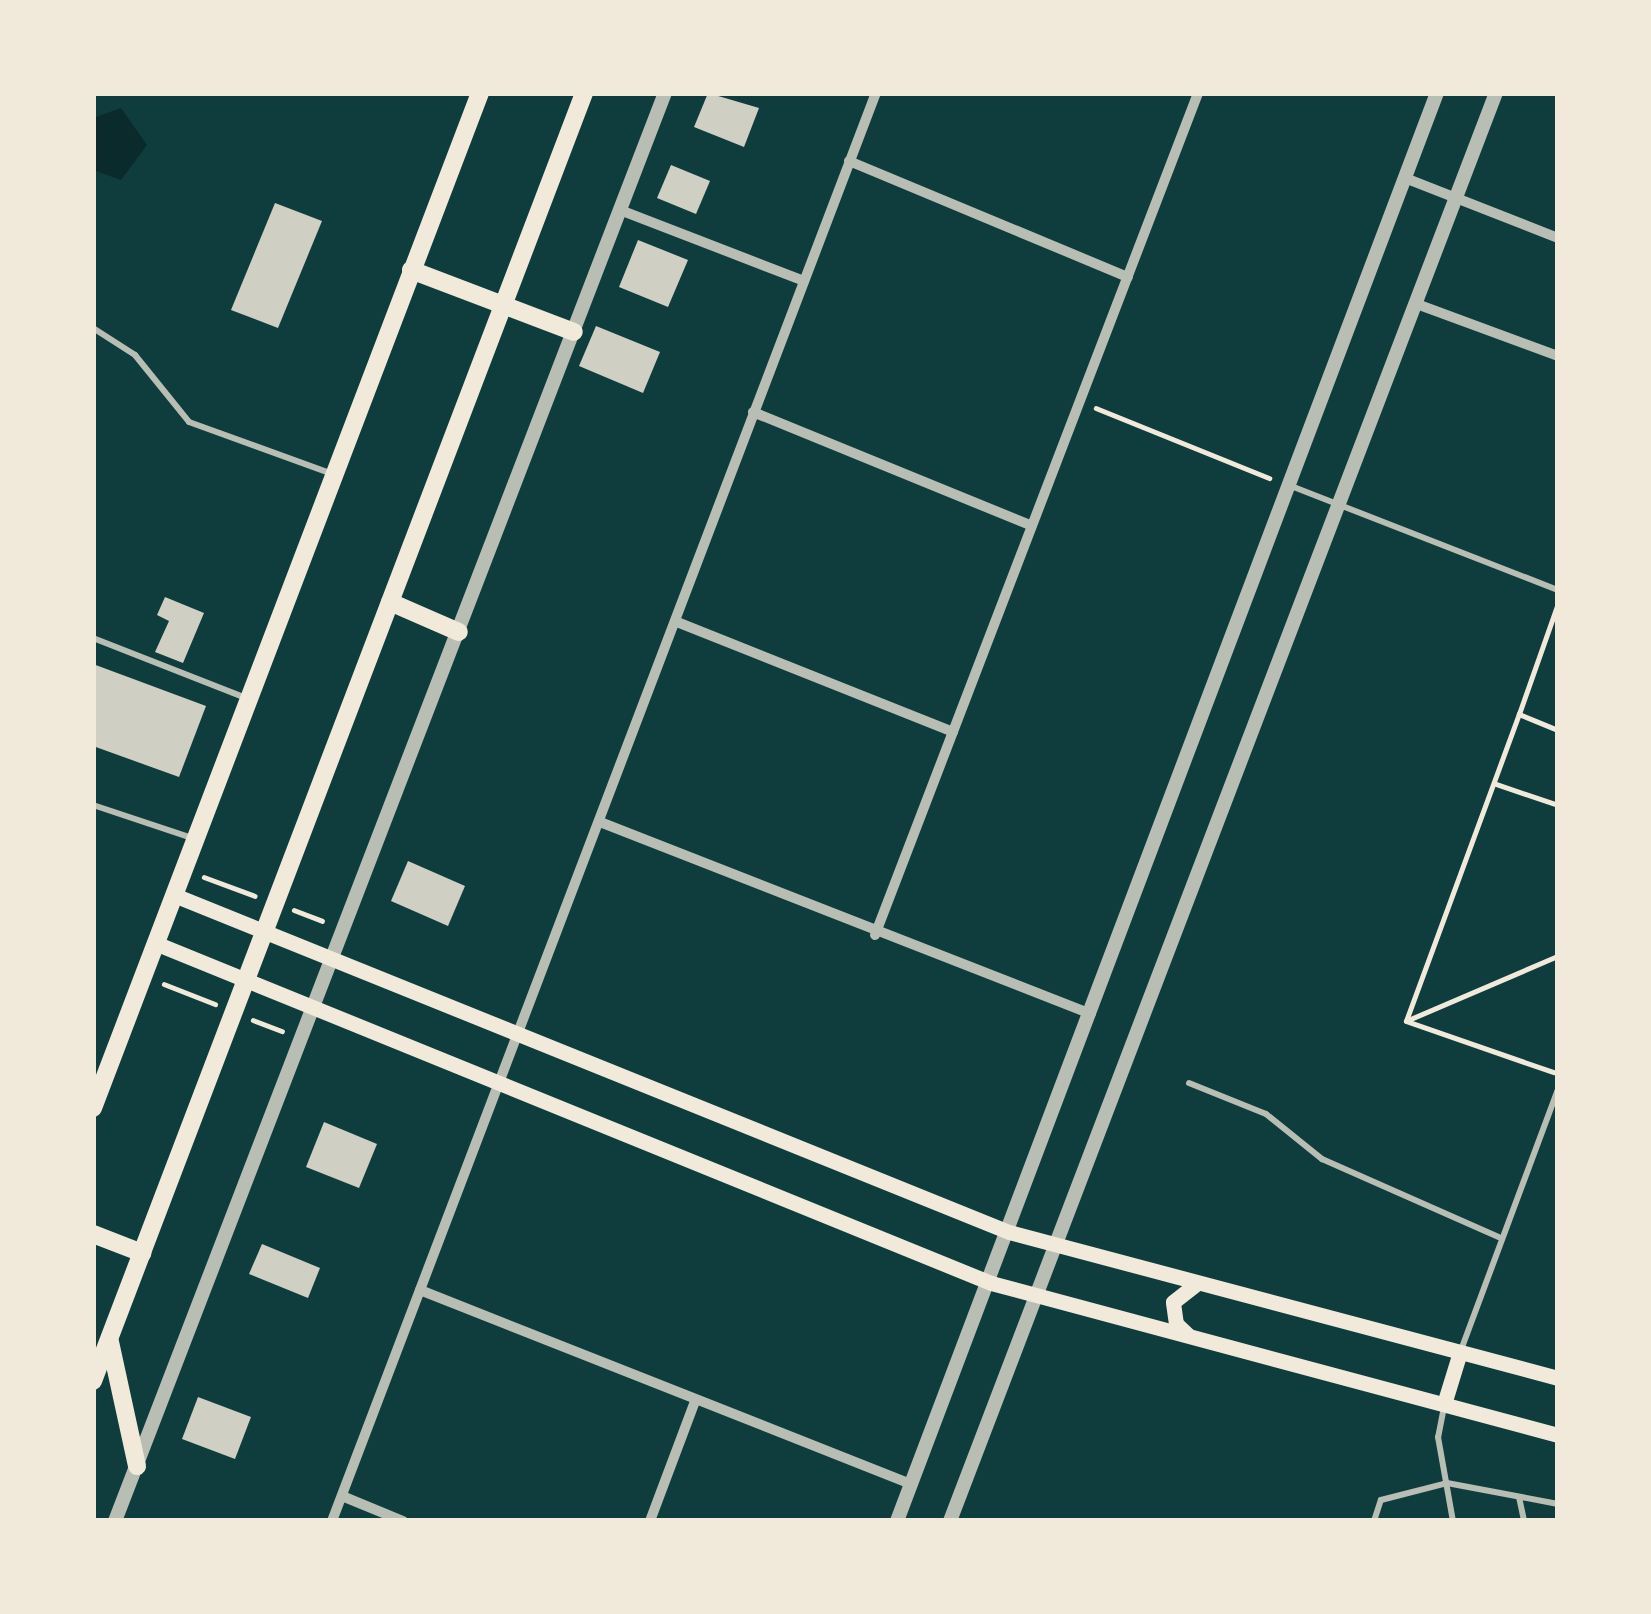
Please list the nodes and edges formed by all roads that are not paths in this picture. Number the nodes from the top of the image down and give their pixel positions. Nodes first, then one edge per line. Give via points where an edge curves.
1 (480, 93) edge
2 (584, 93) edge
3 (665, 93) edge
4 (876, 93) edge
5 (1198, 93) edge
6 (1437, 93) edge
7 (1496, 93) edge
8 (849, 161) junction
9 (1405, 178) junction
10 (1455, 200) junction
11 (620, 210) junction
12 (1558, 238) edge
13 (411, 270) junction
14 (1128, 277) junction
15 (804, 281) junction
16 (1414, 303) junction
17 (503, 305) junction
18 (93, 328) edge
19 (574, 332) junction
20 (1558, 356) edge
21 (753, 412) junction
22 (334, 474) junction
23 (1287, 485) junction
24 (1341, 502) junction
25 (1032, 526) junction
26 (1558, 590) edge
27 (390, 602) junction
28 (677, 622) junction
29 (459, 632) junction
30 (93, 638) edge
31 (248, 699) junction
32 (953, 732) junction
33 (93, 805) edge
34 (600, 822) junction
35 (195, 839) junction
36 (174, 895) junction
37 (264, 930) junction
38 (875, 935) junction
39 (155, 943) junction
40 (334, 959) junction
41 (246, 980) junction
42 (316, 1008) junction
43 (1091, 1014) junction
44 (518, 1035) junction
45 (500, 1084) junction
46 (1189, 1084) dead end
47 (1558, 1089) edge
48 (93, 1108) edge
49 (1009, 1232) junction
50 (93, 1234) edge
51 (1499, 1237) junction
52 (1059, 1250) junction
53 (142, 1253) junction
54 (991, 1283) junction
55 (1195, 1285) junction
56 (421, 1290) junction
57 (1039, 1298) junction
58 (1188, 1336) junction
59 (109, 1339) junction
60 (1460, 1352) junction
61 (1558, 1378) edge
62 (93, 1381) edge
63 (694, 1404) junction
64 (1444, 1404) junction
65 (1558, 1435) edge
66 (137, 1466) junction
67 (1447, 1483) junction
68 (911, 1484) junction
69 (342, 1496) junction
70 (1519, 1497) junction
71 (1558, 1504) edge
72 (116, 1521) edge
73 (332, 1521) edge
74 (403, 1521) edge
75 (650, 1521) edge
76 (897, 1521) edge
77 (950, 1521) edge
78 (1374, 1521) edge
79 (1453, 1521) edge
80 (1524, 1521) edge

1 - 13 main road
2 - 17 main road
3 - 11 street
4 - 8 street
5 - 14 street
6 - 9 street
7 - 10 street
8 - 14 street
8 - 15 street
9 - 10 street
9 - 23 street
10 - 12 street
10 - 16 street
11 - 15 street
11 - 19 street
13 - 17 main road
13 - 22 main road
14 - 25 street
15 - 21 street
16 - 20 street
16 - 24 street
17 - 19 main road
17 - 27 main road
18 - 22 lane via 134,356 189,422
19 - 29 street
21 - 25 street
21 - 28 street
22 - 31 main road
23 - 24 lane
23 - 43 street
24 - 26 lane
24 - 52 street
25 - 32 street
27 - 29 main road
27 - 37 main road
28 - 32 street
28 - 34 street
29 - 40 street
30 - 31 lane
31 - 35 main road
32 - 38 street
33 - 35 lane
34 - 38 street
34 - 44 street
35 - 36 main road
36 - 37 main road
36 - 39 main road
37 - 40 main road
37 - 41 main road
38 - 43 street
39 - 41 main road
39 - 48 main road
40 - 42 street
40 - 44 main road
41 - 42 main road
41 - 53 main road
42 - 45 main road
42 - 66 street
43 - 49 street
44 - 45 street
44 - 49 main road
45 - 54 main road
45 - 56 street
46 - 51 lane via 1266,1114 1322,1159
47 - 51 lane
49 - 52 main road
49 - 54 street
50 - 53 main road
51 - 60 lane
52 - 55 main road
52 - 57 street
53 - 59 main road
54 - 57 main road
54 - 68 street
55 - 58 main road via 1173,1301 1176,1324
55 - 60 main road
56 - 63 street
56 - 69 street
57 - 58 main road
57 - 77 street
58 - 64 main road
59 - 62 main road
59 - 66 main road
60 - 61 main road
60 - 64 main road
63 - 68 street
63 - 75 street
64 - 65 main road
64 - 67 lane via 1438,1437
66 - 72 street
67 - 70 lane
67 - 78 lane via 1381,1501
67 - 79 lane
68 - 76 street
69 - 73 street
69 - 74 street
70 - 71 lane
70 - 80 lane

